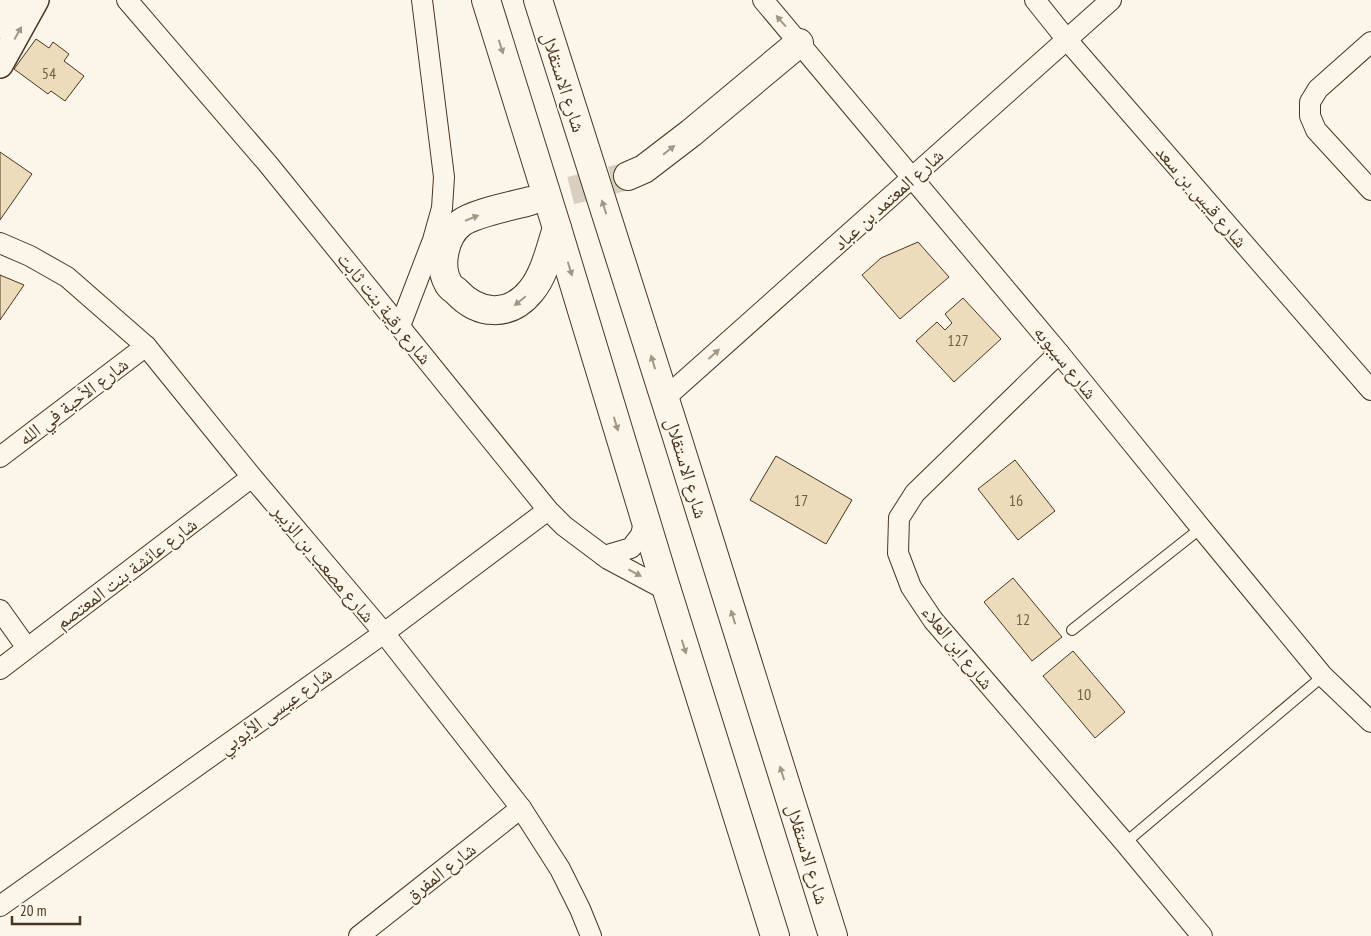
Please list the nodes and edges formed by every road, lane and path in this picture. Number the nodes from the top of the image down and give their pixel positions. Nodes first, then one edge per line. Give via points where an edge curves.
1 (14, 0) edge
2 (36, 0) edge
3 (127, 0) edge
4 (422, 0) edge
5 (486, 0) edge
6 (538, 0) edge
7 (763, 0) edge
8 (1035, 0) edge
9 (1111, 0) edge
10 (0, 26) edge
11 (1067, 40) junction
12 (799, 42) junction
13 (1371, 42) edge
14 (0, 65) edge
15 (628, 176) tunnel mouth
16 (912, 177) junction
17 (1371, 190) edge
18 (530, 201) tunnel mouth
19 (557, 228) junction
20 (0, 243) edge
21 (400, 326) junction
22 (146, 346) junction
23 (1059, 353) junction
24 (1371, 390) edge
25 (665, 398) junction
26 (0, 457) edge
27 (252, 478) junction
28 (548, 510) junction
29 (645, 518) junction
30 (1201, 528) junction
31 (604, 556) junction
32 (666, 590) junction
33 (0, 610) edge
34 (1072, 630) dead end
35 (384, 633) junction
36 (27, 648) junction
37 (0, 669) edge
38 (1323, 676) junction
39 (1371, 722) edge
40 (521, 808) junction
41 (1125, 843) junction
42 (0, 906) edge
43 (359, 936) edge
44 (591, 936) edge
45 (775, 936) edge
46 (833, 936) edge
47 (1202, 936) edge

1 - 10 street
14 -> 2 street
3 - 21 street, شارع رقية بنت ثابت via 268,164
4 - 21 street via 444,177 442,208
5 -> 19 highway
25 -> 6 highway, شارع الاستقلال
12 -> 7 street, شارع سيبوبه
8 - 11 street, شارع قيس بن سعد
9 - 11 street, شارع المعتمد بن عباد
11 - 16 street, شارع المعتمد بن عباد
11 - 24 street, شارع قيس بن سعد
15 -> 12 highway via 644,169 684,139
12 - 16 street, شارع سيبوبه
13 - 17 street via 1318,89 1310,102 1310,116 1316,130
16 - 23 street, شارع سيبوبه
25 -> 16 street, شارع المعتمد بن عباد
19 -> 18 highway via 543,270 522,301 511,308 489,310 462,298 448,283 443,265 445,248 453,232 469,218
19 -> 29 highway
20 - 22 street, شارع مصعب بن الزبير via 67,277
21 - 28 street, شارع رقية بنت ثابت
22 - 26 street, شارع الأحبة في الله
22 - 27 street, شارع مصعب بن الزبير
23 - 30 street, شارع سيبوبه
23 - 41 street, شارع ابن العلاء via 914,493 899,518 898,553 911,587 933,620
46 -> 25 highway, شارع الاستقلال
27 - 35 street, شارع مصعب بن الزبير
27 - 36 street, شارع عائشة بنت المعتصم
28 - 31 street, شارع رقية بنت ثابت
28 - 35 street, شارع عيسى الأيوبي
29 - 31 street via 641,535 631,548
29 - 32 highway
30 - 34 lane
30 - 38 street, شارع سيبوبه
31 -> 32 street, شارع رقية بنت ثابت
32 -> 45 highway
33 - 36 street
35 - 40 street, شارع مصعب بن الزبير
35 - 42 street, شارع عيسى الأيوبي
36 - 37 street, شارع عائشة بنت المعتصم
38 - 39 street, شارع سيبوبه
38 - 41 lane
40 - 43 street, شارع المفرق
40 - 44 street, شارع مصعب بن الزبير via 560,869
41 - 47 street, شارع ابن العلاء

